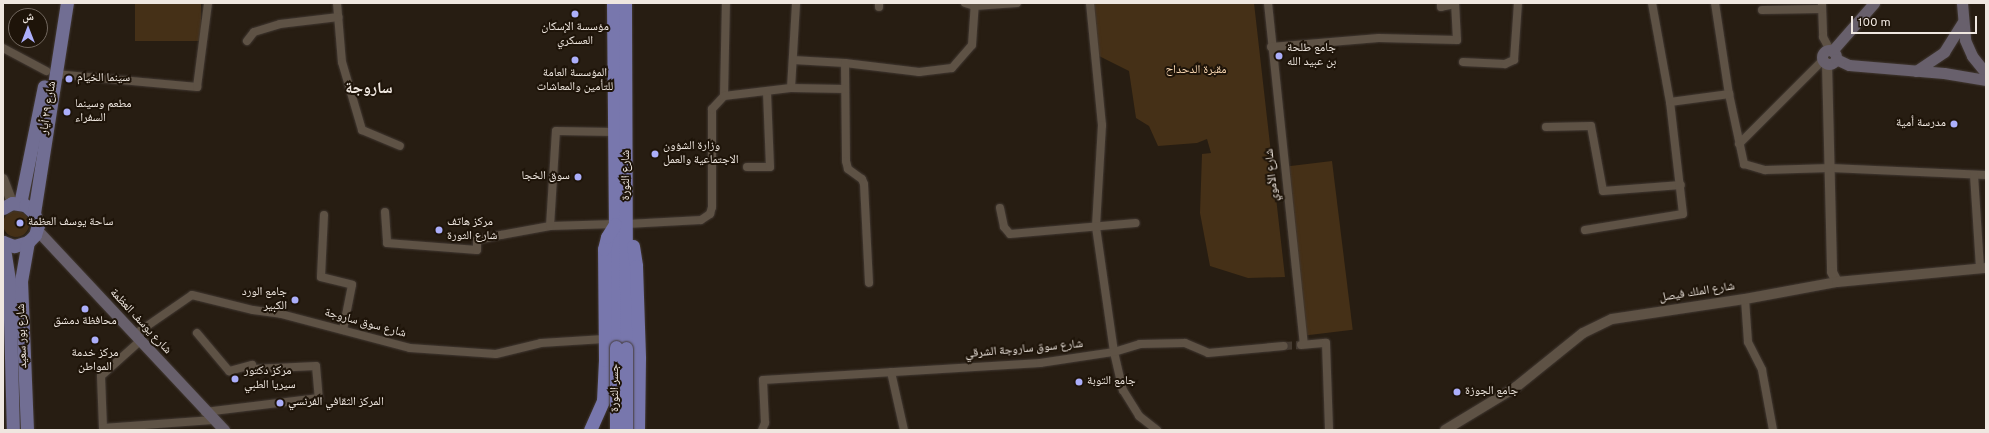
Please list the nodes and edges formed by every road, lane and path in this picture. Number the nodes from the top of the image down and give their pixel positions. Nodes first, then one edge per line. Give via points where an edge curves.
1 (58, 3) edge
2 (67, 3) edge
3 (208, 3) edge
4 (337, 3) edge
5 (613, 3) edge
6 (626, 3) edge
7 (726, 3) edge
8 (796, 3) edge
9 (965, 3) edge
10 (1016, 3) edge
11 (1090, 3) edge
12 (1268, 3) edge
13 (1441, 3) edge
14 (1518, 3) edge
15 (1652, 3) edge
16 (1714, 3) edge
17 (1874, 3) edge
18 (1962, 3) edge
19 (975, 6) junction
20 (1822, 6) edge
21 (1762, 10) dead end
22 (339, 17) junction
23 (1962, 23) junction
24 (247, 41) dead end
25 (1271, 47) junction
26 (3, 48) edge
27 (1830, 57) junction
28 (793, 60) junction
29 (1463, 62) dead end
30 (845, 63) junction
31 (1916, 71) junction
32 (50, 72) junction
33 (1986, 73) edge
34 (1986, 80) edge
35 (791, 88) junction
36 (845, 89) junction
37 (767, 91) junction
38 (1729, 94) junction
39 (724, 96) junction
40 (1670, 102) junction
41 (1546, 127) dead end
42 (615, 132) junction
43 (1739, 144) junction
44 (400, 146) dead end
45 (747, 167) dead end
46 (1831, 168) junction
47 (1974, 175) junction
48 (1986, 175) edge
49 (3, 180) edge
50 (1681, 185) junction
51 (12, 205) edge
52 (1000, 208) dead end
53 (385, 212) dead end
54 (34, 213) junction
55 (324, 215) dead end
56 (1136, 223) dead end
57 (550, 226) junction
58 (623, 226) junction
59 (1096, 227) junction
60 (37, 230) junction
61 (1585, 230) dead end
62 (3, 242) edge
63 (28, 242) junction
64 (1983, 268) edge
65 (1836, 282) junction
66 (869, 283) dead end
67 (6, 299) edge
68 (1745, 299) junction
69 (343, 330) junction
70 (197, 333) dead end
71 (137, 338) junction
72 (604, 339) junction
73 (1284, 346) tunnel mouth
74 (621, 347) junction
75 (1114, 352) junction
76 (639, 358) junction
77 (605, 360) junction
78 (891, 372) junction
79 (639, 398) junction
80 (603, 400) junction
81 (209, 416) junction
82 (1151, 429) edge
83 (13, 430) edge
84 (27, 430) edge
85 (224, 430) edge
86 (590, 430) edge
87 (616, 430) edge
88 (626, 430) edge
89 (638, 430) edge
90 (762, 430) edge
91 (904, 430) edge
92 (1329, 430) edge
93 (1445, 430) edge
94 (1773, 430) edge

1 - 32 main road, شارع ٢٩ أيار
2 - 32 main road, شارع ٢٩ أيار
3 - 32 street via 197,87
4 - 22 street
5 - 42 highway, شارع الثورة
6 - 58 highway, شارع الثورة
7 - 39 street
8 - 28 street
9 - 19 street
10 - 19 street
11 - 59 street via 1102,125
12 - 25 street, شارع الأموي
13 - 25 street via 1441,7 1455,4 1457,40 1379,38
14 - 29 street via 1514,60 1505,64
15 - 40 street
16 - 38 street
17 - 27 main road
18 - 23 main road
19 - 30 street via 972,45 952,68 919,72
20 - 21 street
20 - 27 street via 1823,37
22 - 24 street via 280,24 254,32
22 - 44 street via 342,62 362,130
23 - 31 main road via 1944,52
23 - 33 main road via 1968,49
25 - 92 street, شارع الأموي via 1302,344 1326,343
26 - 32 street
27 - 31 main road via 1849,65
27 - 43 street
27 - 46 street
28 - 30 street
28 - 35 street
30 - 36 street
31 - 34 main road
32 - 51 main road, شارع ٢٩ أيار
32 - 54 main road, شارع ٢٩ أيار
35 - 36 street
35 - 37 street
36 - 66 street via 846,161 848,169 864,184
37 - 39 street
37 - 45 street via 770,167
38 - 40 street
38 - 43 street
39 - 58 street via 712,109 710,214 701,220
40 - 50 street
41 - 50 street via 1591,126 1603,191
42 - 57 street via 556,131
42 - 58 highway, شارع الثورة
43 - 46 street via 1744,164 1765,170
46 - 47 street
46 - 65 street via 1832,272
47 - 48 street
47 - 64 street
49 - 51 street
50 - 61 street via 1683,209 1680,216
51 - 54 main road
52 - 59 street via 1004,227 1010,234
53 - 57 street via 387,243 477,250 477,240
54 - 60 main road
55 - 69 street via 322,277 352,285
56 - 59 street
57 - 58 street
58 - 72 highway via 604,243
58 - 74 highway, شارع الثورة
58 - 76 highway via 636,266
59 - 75 street
60 - 63 main road
60 - 71 main road, شارع يوسف العظمة
62 - 63 main road via 14,246
62 - 67 main road, شارع بور سعيد
63 - 84 main road, شارع بور سعيد via 21,281
64 - 65 street, شارع الملك فيصل
65 - 68 street, شارع الملك فيصل
67 - 83 main road, شارع بور سعيد
68 - 93 street, شارع الملك فيصل via 1612,320 1582,333 1516,387
68 - 94 street via 1748,342 1762,370
69 - 71 street, شارع سوق ساروجة via 192,295
69 - 72 street, شارع سوق ساروجة via 379,342 410,348 496,354 541,343
70 - 81 street via 229,371 252,365 253,369 316,366 320,398
71 - 81 main road, شارع يوسف العظمة
71 - 81 street, شارع سوق ساروجة via 100,376 103,428
72 - 77 highway
73 - 75 street, شارع سوق ساروجة الشرقي via 1208,353 1185,343 1140,344
74 - 87 highway, جسر الثورة, bridge
74 - 88 highway, جسر الثورة, bridge
75 - 78 street, شارع سوق ساروجة الشرقي via 1040,363
75 - 82 street via 1123,390 1138,416
76 - 77 highway via 631,365 620,367
76 - 79 highway
77 - 80 highway
78 - 90 street, شارع سوق ساروجة الشرقي via 762,380
78 - 91 street
79 - 80 highway via 620,394
79 - 89 highway
80 - 86 highway
81 - 85 main road, شارع يوسف العظمة

